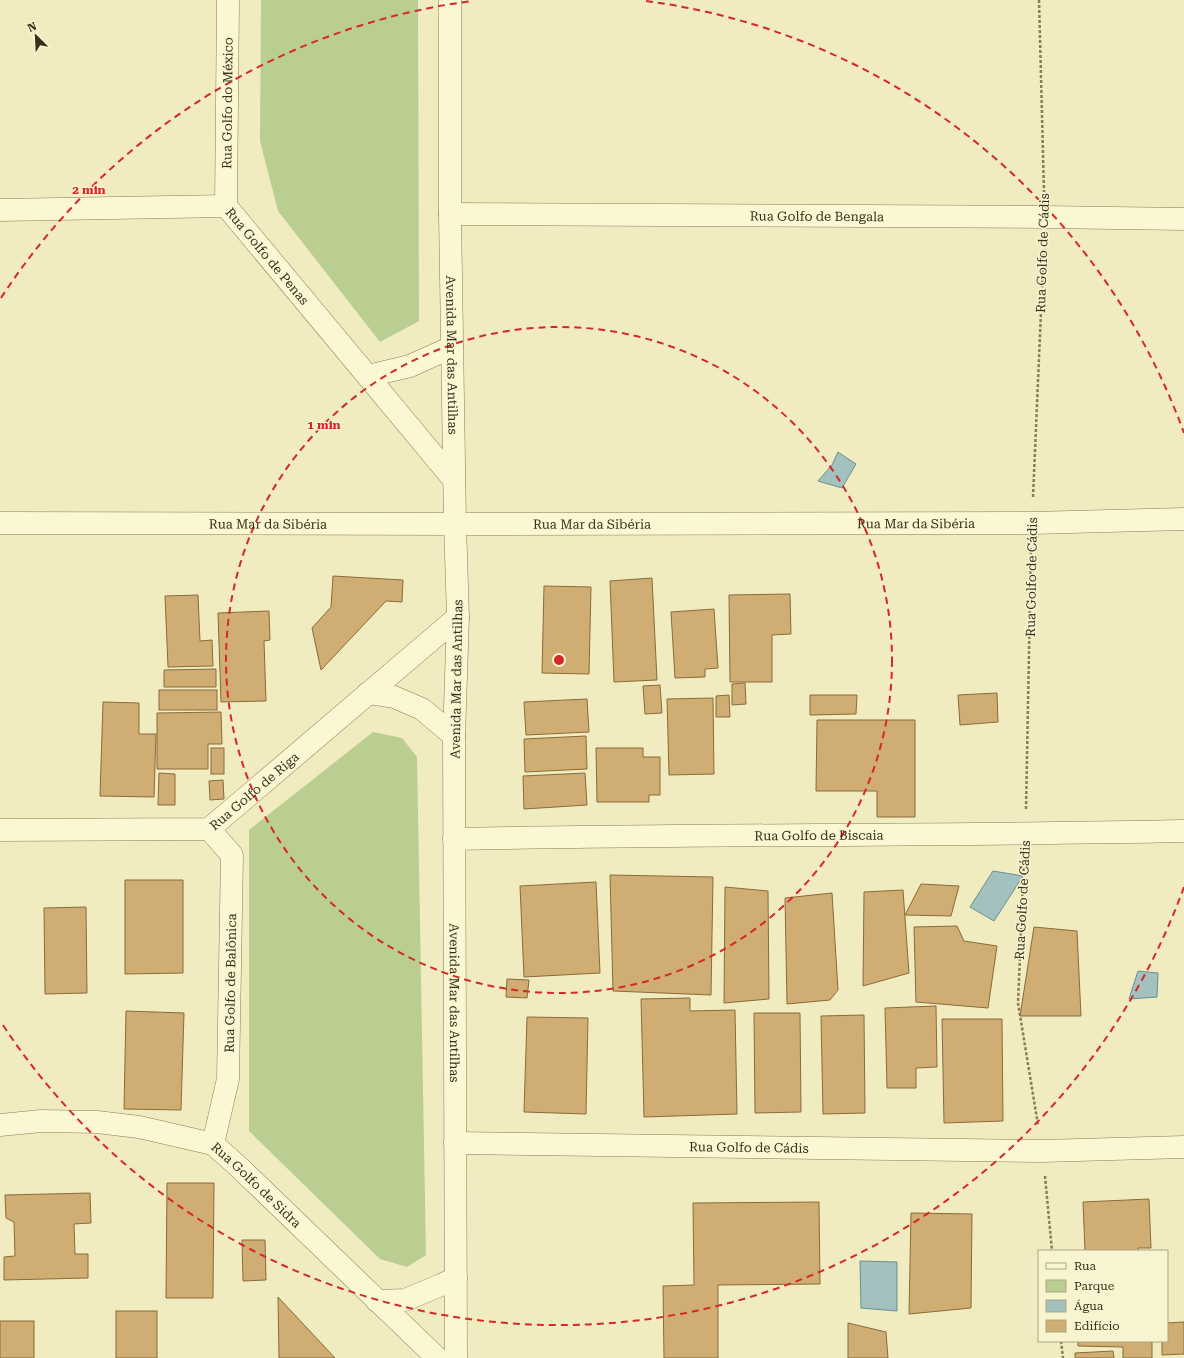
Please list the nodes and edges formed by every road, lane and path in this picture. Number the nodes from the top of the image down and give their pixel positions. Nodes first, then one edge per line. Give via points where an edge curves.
1 (228, 0) edge
2 (450, 0) edge
3 (1039, 0) edge
4 (226, 206) junction
5 (0, 210) edge
6 (450, 214) junction
7 (1045, 217) junction
8 (1184, 219) edge
9 (452, 347) junction
10 (368, 376) junction
11 (454, 480) junction
12 (1184, 519) edge
13 (1032, 522) junction
14 (0, 523) edge
15 (455, 524) junction
16 (458, 617) junction
17 (368, 693) junction
18 (454, 736) junction
19 (209, 829) junction
20 (0, 830) edge
21 (1184, 832) edge
22 (1026, 834) junction
23 (454, 839) junction
24 (0, 1125) edge
25 (455, 1143) junction
26 (213, 1144) junction
27 (1184, 1147) edge
28 (1042, 1151) junction
29 (1052, 1250) edge
30 (456, 1278) junction
31 (377, 1301) junction
32 (1061, 1342) edge
33 (437, 1358) edge
34 (456, 1358) edge
35 (1063, 1358) edge

1 - 4 street, Rua Golfo do México
2 - 6 street, Avenida Mar das Antilhas
3 - 7 path, Rua Golfo de Cádis
4 - 5 street, Rua Golfo de Penas
4 - 10 street, Rua Golfo de Penas
6 - 7 street, Rua Golfo de Bengala
6 - 9 street, Avenida Mar das Antilhas
7 - 8 street, Rua Golfo de Bengala
7 - 13 path, Rua Golfo de Cádis
9 - 10 street via 410,366
9 - 11 street, Avenida Mar das Antilhas
10 - 11 street, Rua Golfo de Penas
11 - 15 street, Avenida Mar das Antilhas
12 - 13 street, Rua Mar da Sibéria
13 - 15 street, Rua Mar da Sibéria
13 - 22 path, Rua Golfo de Cádis
14 - 15 street, Rua Mar da Sibéria
15 - 16 street, Avenida Mar das Antilhas
16 - 17 street, Rua Golfo de Riga
16 - 18 street, Avenida Mar das Antilhas
17 - 18 street via 394,697 422,709
17 - 19 street, Rua Golfo de Riga
18 - 23 street, Avenida Mar das Antilhas
19 - 20 street, Rua Golfo de Riga
19 - 26 street, Rua Golfo de Balônica via 232,855 228,1079
21 - 22 street, Rua Golfo de Biscaia
22 - 23 street, Rua Golfo de Biscaia
22 - 28 path, Rua Golfo de Cádis via 1018,1004
23 - 25 street, Avenida Mar das Antilhas
24 - 26 street, Rua Golfo de Sidra via 41,1121 97,1122 139,1127
25 - 28 street, Rua Golfo de Cádis
25 - 30 street, Avenida Mar das Antilhas
26 - 31 street, Rua Golfo de Sidra
27 - 28 street, Rua Golfo de Cádis
28 - 29 path, Rua Golfo de Cádis
30 - 31 street via 405,1300
30 - 34 street, Avenida Mar das Antilhas
31 - 33 street, Rua Golfo de Sidra
32 - 35 path

